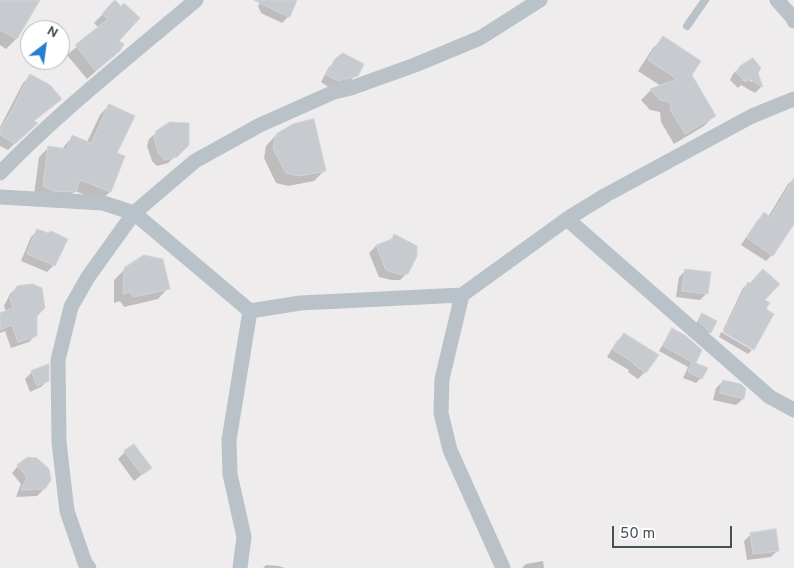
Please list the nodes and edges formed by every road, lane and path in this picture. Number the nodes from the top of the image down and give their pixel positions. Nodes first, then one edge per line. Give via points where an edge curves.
1 (196, 0) edge
2 (540, 0) edge
3 (705, 0) edge
4 (777, 0) edge
5 (794, 21) edge
6 (687, 26) dead end
7 (794, 100) edge
8 (0, 173) edge
9 (0, 196) edge
10 (134, 213) junction
11 (567, 219) junction
12 (462, 295) junction
13 (250, 311) junction
14 (794, 410) edge
15 (89, 568) edge
16 (240, 568) edge
17 (503, 568) edge

1 - 8 street via 49,126
2 - 10 street via 480,38 416,65 334,92 260,125 195,161
3 - 6 lane
4 - 5 street
7 - 11 street via 752,116
9 - 10 street via 103,203
10 - 13 street
10 - 15 street via 88,277 71,307 58,360 59,442 67,511
11 - 12 street
11 - 14 street via 770,397
12 - 13 street via 300,303
12 - 17 street via 442,379 441,413 450,450
13 - 16 street via 229,440 230,474 244,537

